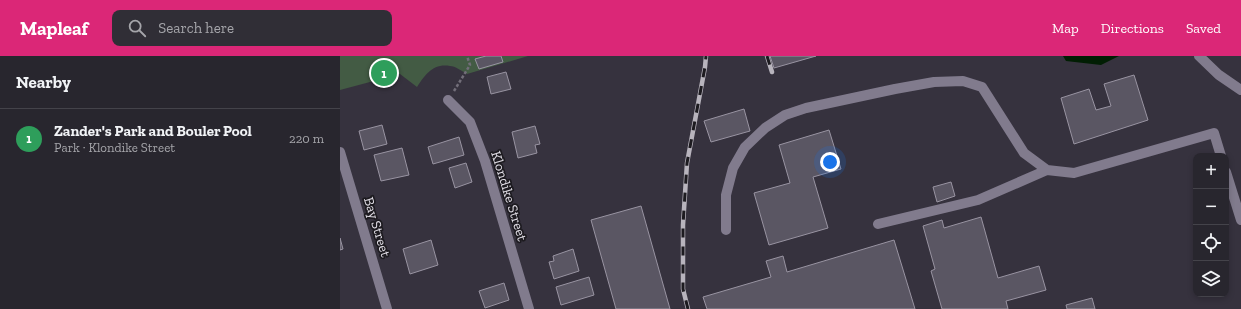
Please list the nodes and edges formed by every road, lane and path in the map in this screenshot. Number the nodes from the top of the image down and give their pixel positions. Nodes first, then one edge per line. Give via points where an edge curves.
1 (467, 56) edge
2 (1199, 56) edge
3 (1241, 90) edge
4 (448, 100) joint
5 (340, 152) edge
6 (1220, 153) edge
7 (1047, 170) junction
8 (1229, 182) edge
9 (1241, 220) edge
10 (878, 224) dead end
11 (726, 230) dead end
12 (387, 309) edge
13 (529, 309) edge

1 - 4 path via 470,65
2 - 3 street via 1219,75
4 - 13 street, Klondike Street via 470,122 485,161
5 - 12 street, Bay Street
6 - 7 street via 1214,133 1074,173
7 - 10 street via 978,200
7 - 11 street via 1024,153 982,87 963,81 934,82 895,89 806,108 785,115 765,128 745,147 733,168 726,195
8 - 9 street

